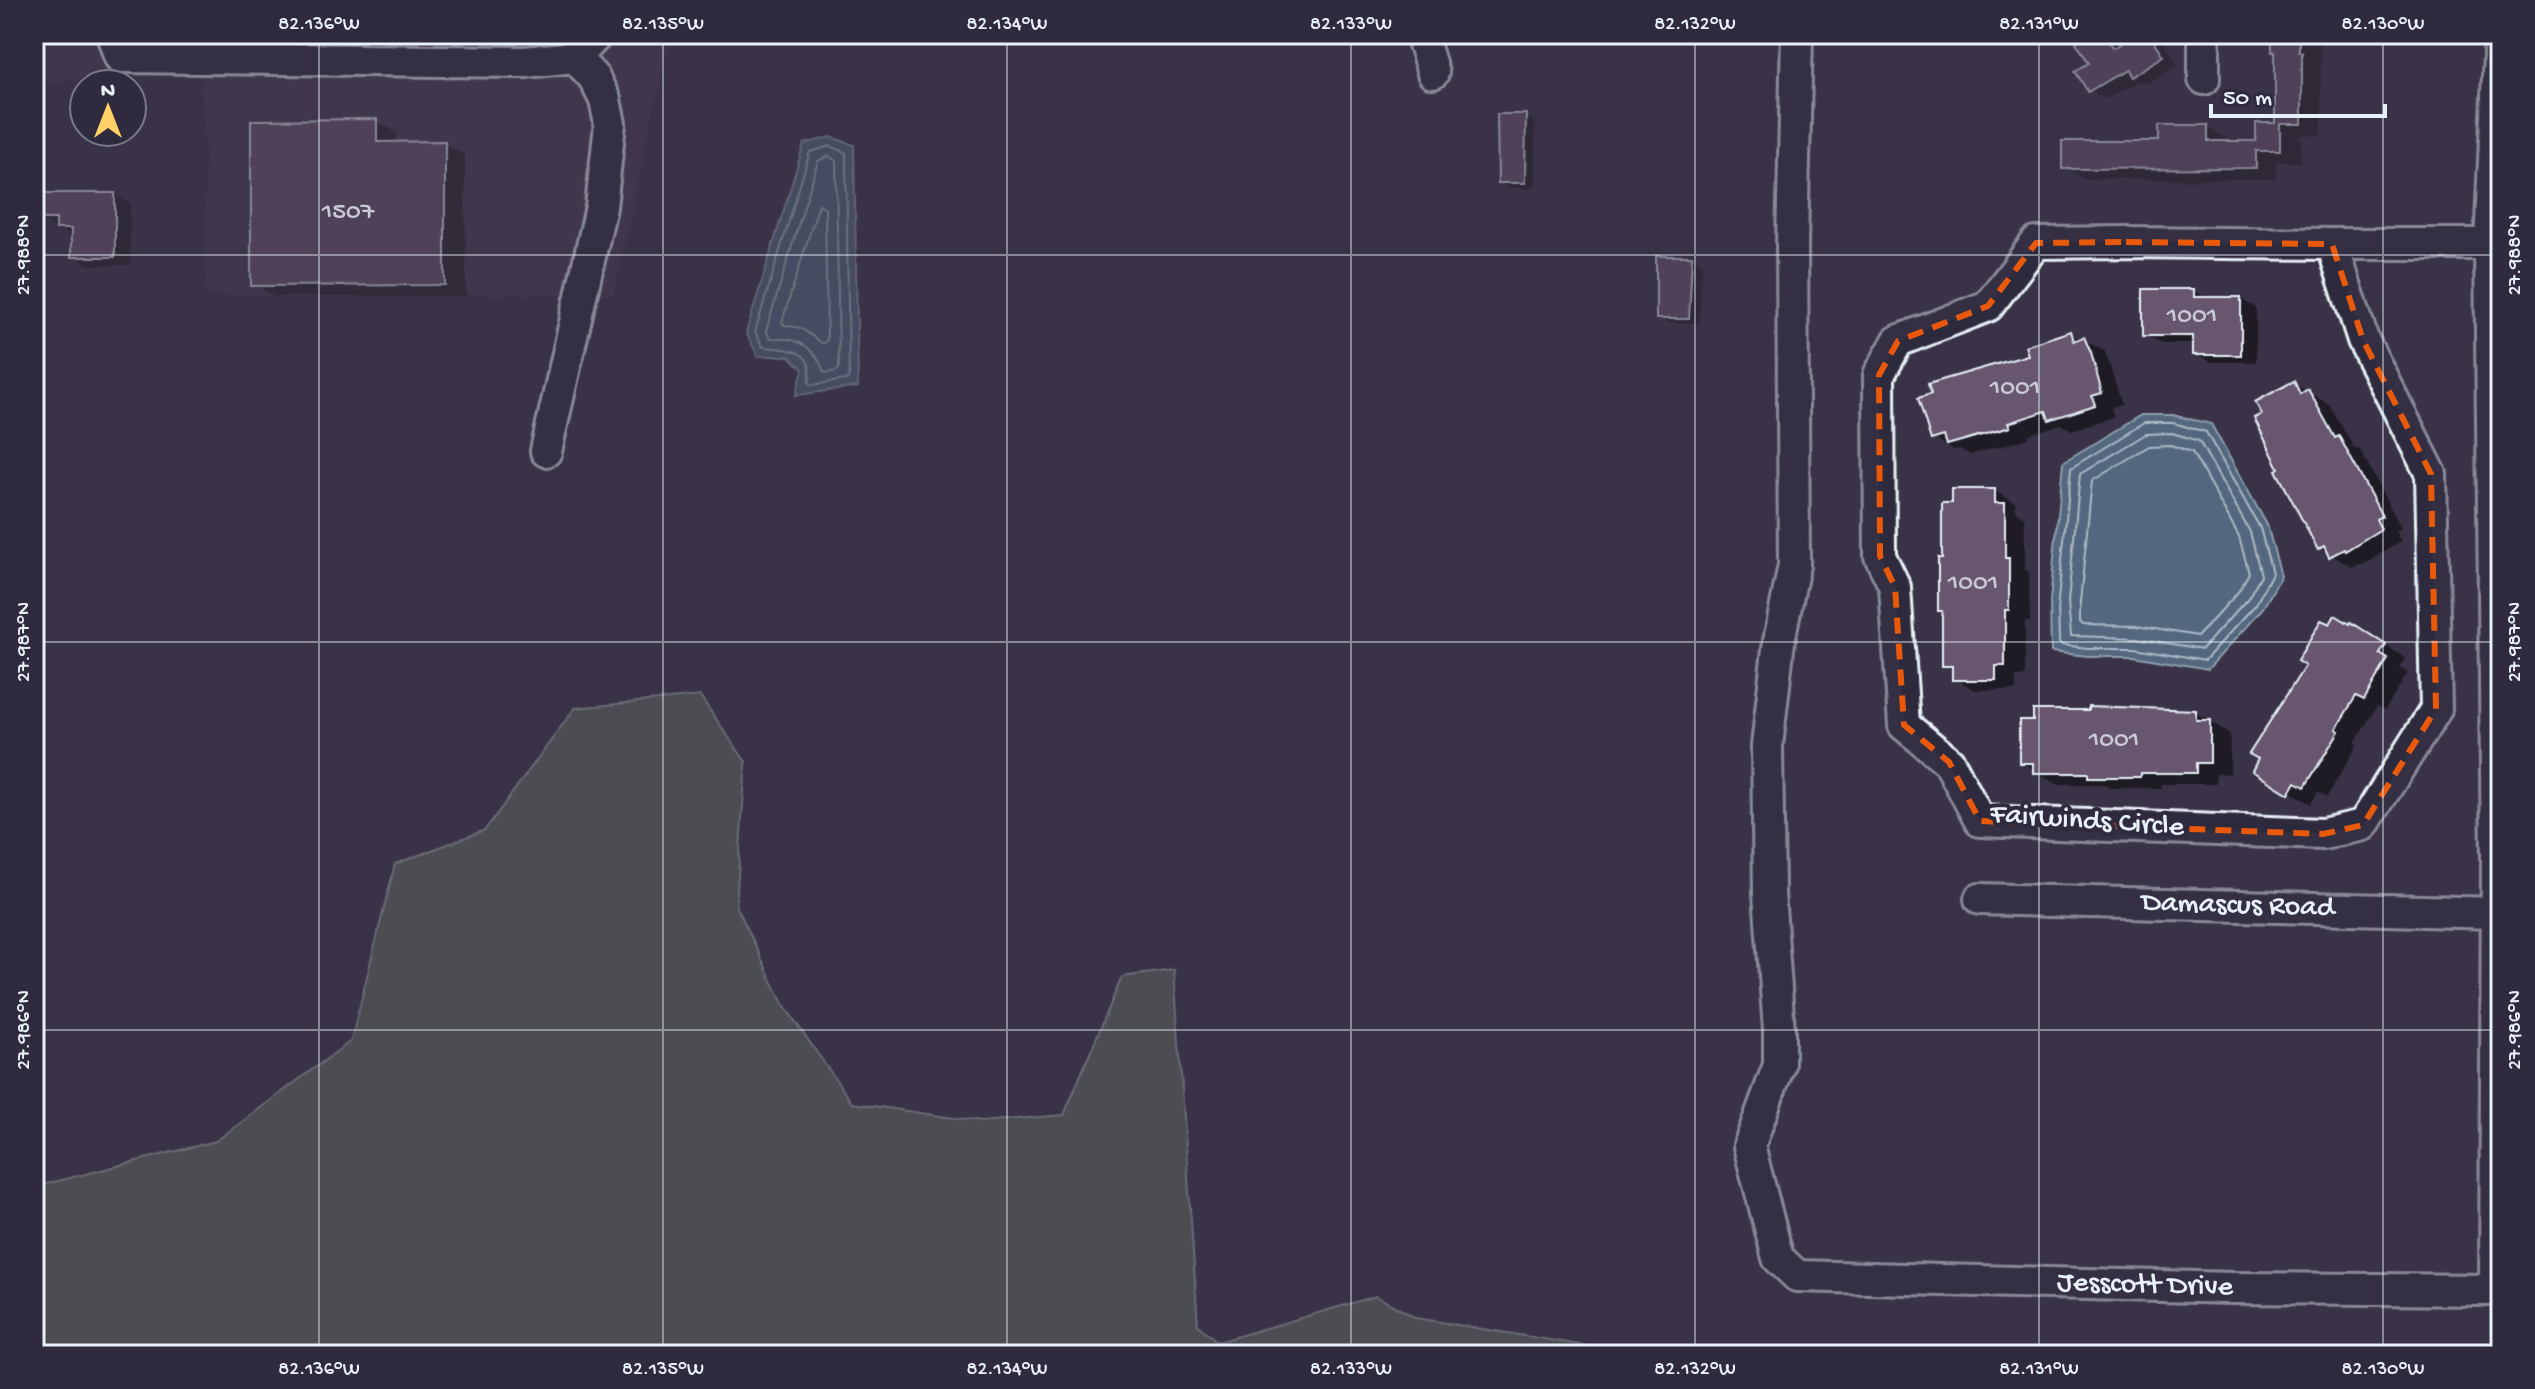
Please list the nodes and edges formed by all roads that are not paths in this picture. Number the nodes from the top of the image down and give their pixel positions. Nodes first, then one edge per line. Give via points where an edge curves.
1 (598, 34) edge
2 (1421, 34) edge
3 (1797, 34) edge
4 (2204, 34) edge
5 (2500, 34) edge
6 (116, 46) edge
7 (222, 46) edge
8 (575, 57) junction
9 (1433, 73) dead end
10 (2204, 79) dead end
11 (2332, 244) junction
12 (2495, 244) edge
13 (546, 451) dead end
14 (1980, 899) dead end
15 (2496, 913) junction

1 - 8 street
2 - 9 street
3 - 15 street, Jesscott Drive via 1794,565 1767,746 1779,1065 1749,1146 1778,1258 1797,1276 2495,1290
4 - 10 street
5 - 12 street
6 - 7 street
7 - 8 street via 525,62
8 - 13 street via 594,78 610,124 601,207
11 - 11 street, Fairwinds Circle via 2036,243 1988,306 1898,341 1879,375 1880,556 1895,587 1904,725 1949,762 1980,821 2323,834 2363,825 2436,709 2431,474 2363,340
11 - 12 street, Fairwinds Circle
12 - 15 street
14 - 15 street, Damascus Road

